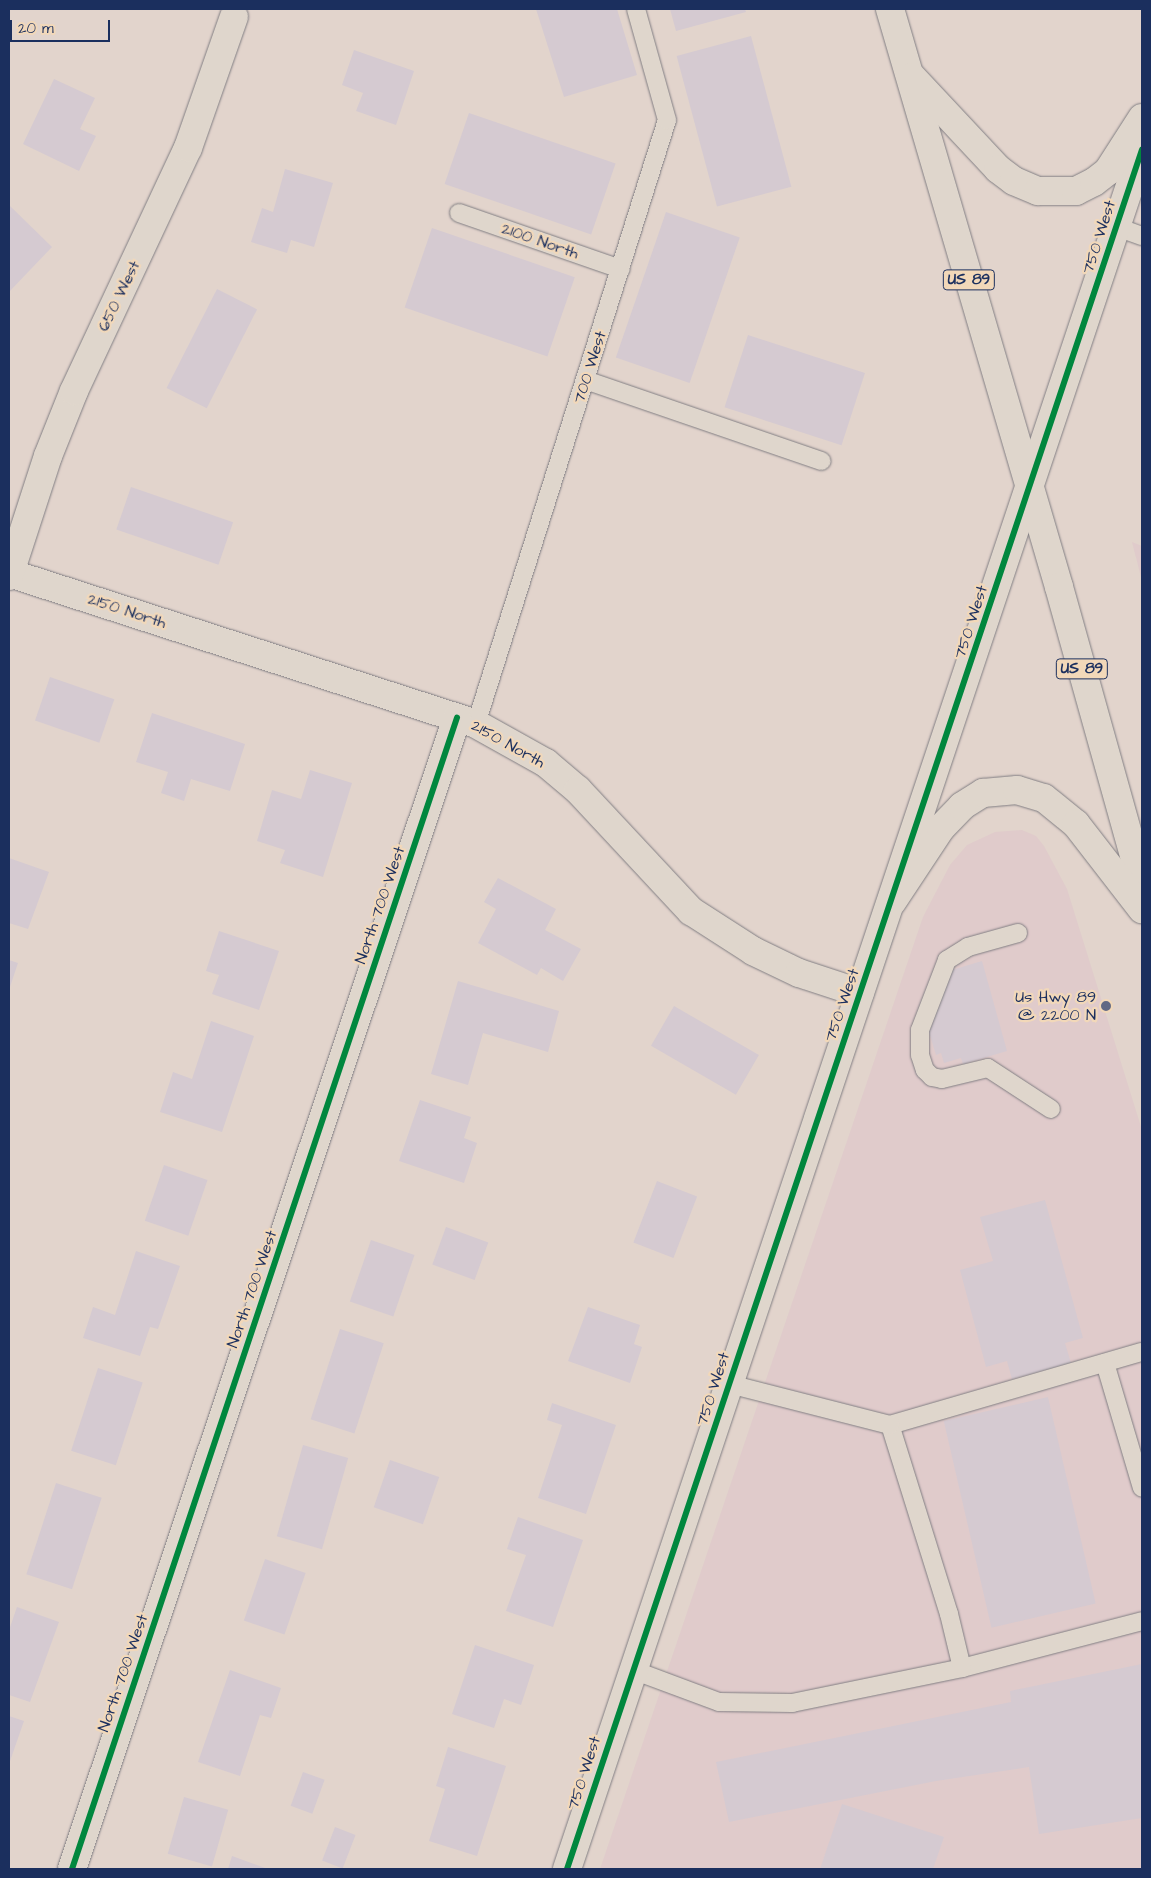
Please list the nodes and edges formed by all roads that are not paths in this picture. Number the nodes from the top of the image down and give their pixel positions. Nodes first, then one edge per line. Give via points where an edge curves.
1 (636, 9) edge
2 (890, 9) edge
3 (234, 17) dead end
4 (908, 73) junction
5 (1142, 118) edge
6 (1142, 150) edge
7 (459, 213) dead end
8 (1117, 227) junction
9 (1142, 236) edge
10 (621, 269) junction
11 (585, 380) junction
12 (822, 461) dead end
13 (1030, 488) junction
14 (9, 574) edge
15 (466, 721) junction
16 (1142, 885) edge
17 (892, 902) junction
18 (1142, 908) edge
19 (1018, 933) dead end
20 (860, 992) junction
21 (1051, 1109) dead end
22 (1142, 1352) edge
23 (1105, 1363) junction
24 (729, 1384) junction
25 (890, 1425) junction
26 (1142, 1488) edge
27 (1142, 1621) edge
28 (962, 1668) junction
29 (633, 1670) junction
30 (72, 1869) edge
31 (567, 1869) edge

1 - 10 lane, 700 West via 667,120
2 - 4 street, US 89
3 - 14 street, 650 West via 188,148 70,400
4 - 5 street via 998,169 1014,181 1038,191 1076,190 1094,182 1108,171
4 - 13 street, US 89
6 - 8 street, 750 West
7 - 10 lane, 2100 North
8 - 9 lane
8 - 13 street, 750 West
10 - 11 lane, 700 West
11 - 12 lane
11 - 15 lane, 700 West
13 - 16 street, US 89
13 - 17 street, 750 West
14 - 15 street, 2150 North
15 - 20 street, 2150 North via 546,763 578,790 690,911 753,951 799,973
15 - 30 street, North 700 West
17 - 18 street via 941,828 962,806 983,793 1017,790 1044,798 1076,824
17 - 20 street, 750 West
19 - 21 lane via 968,947 947,960 920,1030 920,1056 925,1070 932,1077 942,1079 988,1068
20 - 24 street, 750 West
22 - 23 lane
23 - 25 lane
23 - 26 lane
24 - 25 lane
24 - 29 street, 750 West
25 - 28 lane via 949,1614
27 - 28 lane
28 - 29 lane via 792,1703 719,1702
29 - 31 street, 750 West

